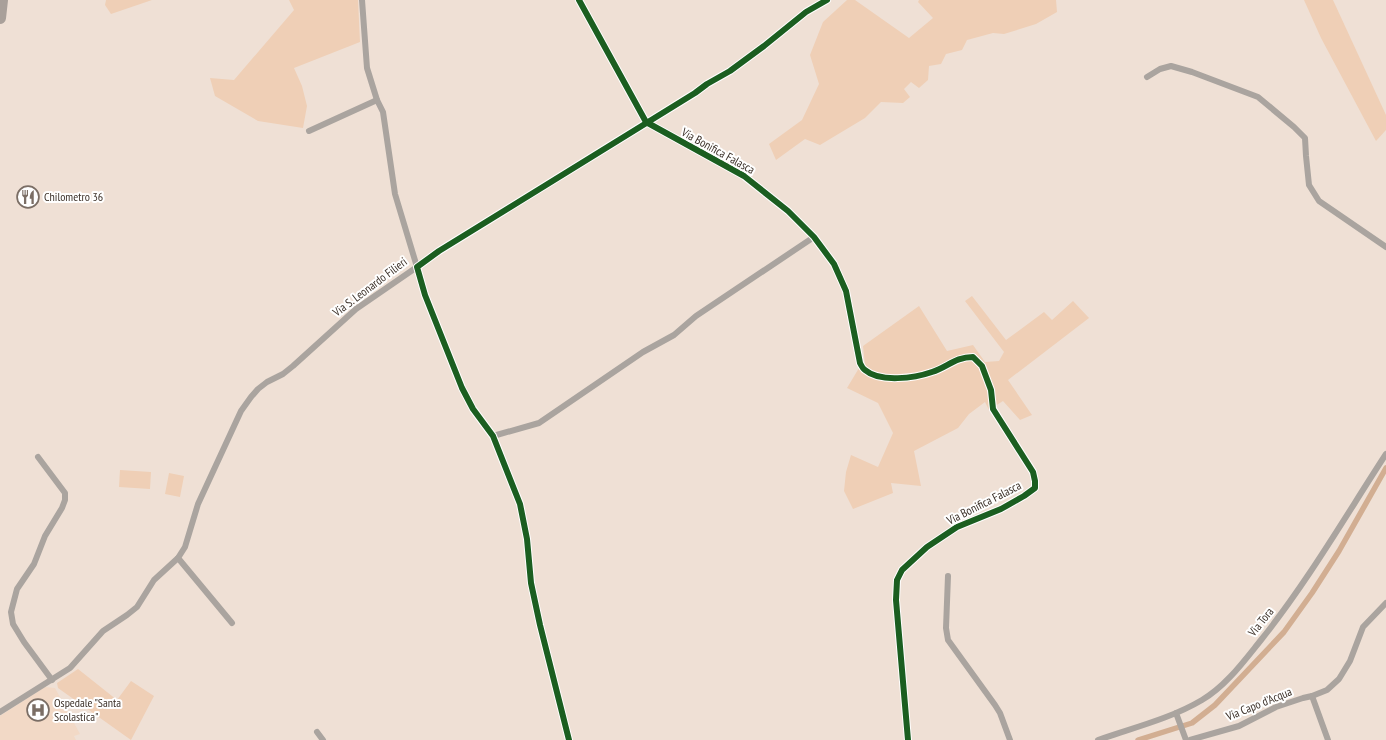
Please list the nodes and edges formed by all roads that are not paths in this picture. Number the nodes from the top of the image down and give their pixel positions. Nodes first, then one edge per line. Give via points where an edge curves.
1 (2, 0) edge
2 (362, 0) edge
3 (579, 0) edge
4 (827, 0) edge
5 (0, 18) edge
6 (1147, 77) dead end
7 (377, 100) junction
8 (646, 122) junction
9 (309, 131) dead end
10 (814, 238) junction
11 (1386, 247) edge
12 (418, 267) junction
13 (493, 436) junction
14 (1386, 454) edge
15 (38, 458) dead end
16 (178, 558) junction
17 (948, 576) dead end
18 (1386, 603) edge
19 (232, 623) dead end
20 (52, 680) junction
21 (1312, 696) junction
22 (0, 712) edge
23 (1176, 714) junction
24 (317, 732) dead end
25 (1187, 739) edge
26 (323, 740) edge
27 (569, 740) edge
28 (908, 740) edge
29 (1010, 740) edge
30 (1098, 740) edge
31 (1328, 740) edge

1 - 5 highway
2 - 7 street, Via S. Leonardo Filieri via 367,68
3 - 8 street
4 - 8 street via 806,12 730,71
6 - 11 street via 1171,66 1258,97 1305,138 1309,185 1319,201
7 - 9 street
7 - 12 street, Via S. Leonardo Filieri via 383,112 395,194
8 - 10 street, Via Bonifica Falasca via 744,176 788,211
8 - 12 street via 439,251
10 - 13 street via 696,316 674,335 643,352 539,423
10 - 28 street, Via Bonifica Falasca via 834,264 846,292 860,363 865,370 876,376 889,378 911,377 933,372 962,357 973,357 982,366 991,390 993,410 1033,472 1036,481 1035,488 1024,496 1001,510 957,527 927,548 902,570 896,580
12 - 13 street via 425,295 462,388 473,409
12 - 16 street, Via S. Leonardo Filieri via 356,309 293,366 267,382 250,397 236,420 198,504 185,546
13 - 27 street via 520,504 527,538 531,583
14 - 23 street, Via Tora via 1315,567 1249,656 1219,688
15 - 20 street via 65,493 66,500 45,536 34,564 17,589 11,612 13,624
16 - 19 street
16 - 20 street via 154,580 137,606 103,631 74,665
17 - 29 street via 948,640 995,704
18 - 21 street, Via Capo d'Acqua via 1363,627 1350,661 1338,679 1327,690
20 - 22 street
21 - 25 street, Via Capo d'Acqua via 1276,707 1238,726
21 - 31 street
23 - 25 street, Via Capo d'Acqua
23 - 30 street, Via Tora
24 - 26 street

